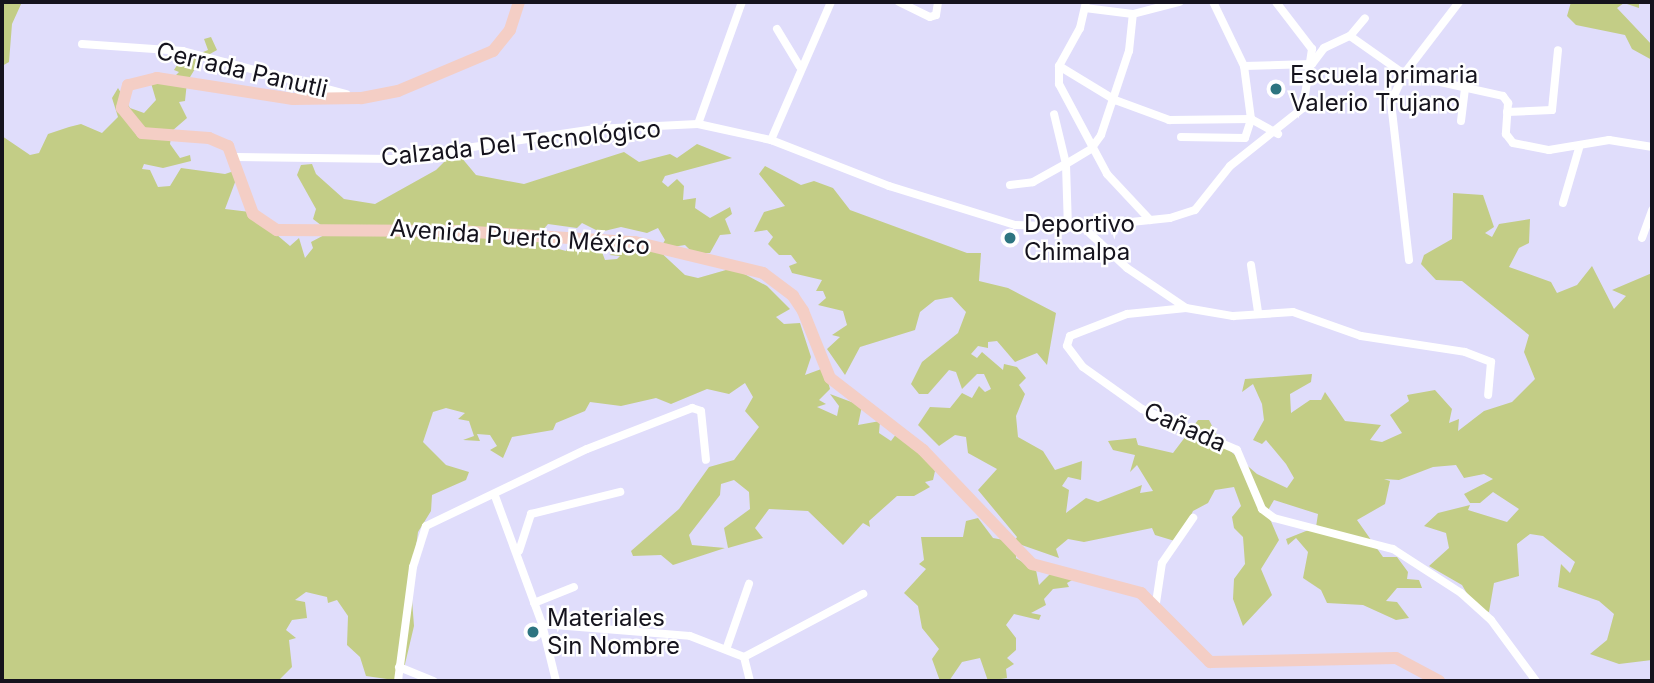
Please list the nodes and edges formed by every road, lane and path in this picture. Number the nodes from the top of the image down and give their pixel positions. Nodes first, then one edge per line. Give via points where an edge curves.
1 (519, 2) edge
2 (742, 2) edge
3 (831, 2) edge
4 (899, 2) edge
5 (938, 2) edge
6 (1179, 2) edge
7 (1213, 2) edge
8 (1276, 2) edge
9 (1459, 2) edge
10 (1086, 5) edge
11 (1133, 14) junction
12 (1365, 18) dead end
13 (777, 29) dead end
14 (1350, 36) junction
15 (82, 44) dead end
16 (1558, 50) dead end
17 (1312, 64) junction
18 (1059, 66) junction
19 (1244, 66) junction
20 (800, 67) junction
21 (1404, 74) junction
22 (1465, 89) junction
23 (361, 98) junction
24 (1115, 100) junction
25 (1507, 112) junction
26 (1054, 114) dead end
27 (1251, 119) junction
28 (1461, 121) dead end
29 (698, 124) junction
30 (1278, 134) junction
31 (1181, 137) dead end
32 (771, 140) junction
33 (1580, 145) junction
34 (1652, 147) edge
35 (1091, 149) junction
36 (236, 158) junction
37 (1066, 164) junction
38 (1010, 185) dead end
39 (1563, 203) dead end
40 (1652, 210) edge
41 (1150, 220) junction
42 (1068, 228) junction
43 (1083, 228) junction
44 (1642, 238) dead end
45 (1409, 260) dead end
46 (1251, 265) dead end
47 (1186, 308) junction
48 (1258, 312) junction
49 (1488, 395) dead end
50 (706, 460) dead end
51 (620, 492) dead end
52 (495, 496) junction
53 (1193, 519) dead end
54 (518, 554) junction
55 (749, 584) dead end
56 (574, 587) dead end
57 (863, 594) dead end
58 (534, 603) junction
59 (1156, 603) junction
60 (542, 624) junction
61 (727, 647) junction
62 (744, 657) junction
63 (399, 667) junction
64 (398, 681) edge
65 (433, 681) edge
66 (555, 681) edge
67 (750, 681) edge
68 (1439, 681) edge
69 (1536, 681) edge

1 - 23 main road via 510,30 493,51 410,87
2 - 29 street
3 - 20 street
4 - 5 street via 930,17 936,15
6 - 11 street
7 - 19 street
8 - 17 street via 1311,45
9 - 21 street
10 - 11 street
10 - 18 street
11 - 24 street
12 - 14 street
13 - 20 street
14 - 17 street via 1324,48
14 - 21 street
15 - 23 street, Cerrada Panutli via 183,51
16 - 25 street via 1552,110
17 - 19 street
17 - 30 street, Calzada Del Tecnológico via 1303,108
18 - 24 street
18 - 35 street via 1066,103
19 - 27 street
20 - 32 street
21 - 22 street
21 - 45 street via 1388,117
22 - 25 street via 1503,96
22 - 28 street
23 - 36 main road via 293,99 157,78 128,85 122,108 134,128 209,138 228,146
24 - 27 street via 1178,122
24 - 35 street
25 - 33 street via 1506,134 1513,143 1549,150
26 - 37 street
27 - 30 street
27 - 31 street via 1245,138
29 - 32 street, Calzada Del Tecnológico
29 - 36 street, Calzada Del Tecnológico via 595,130 402,159
30 - 41 street, Calzada Del Tecnológico via 1230,166 1195,210
32 - 42 street, Calzada Del Tecnológico via 994,221
33 - 34 street via 1609,140
33 - 39 street
35 - 37 street
35 - 41 street via 1121,193
36 - 59 main road, Avenida Puerto México via 253,214 277,230 371,228 623,242 696,253 763,272 793,296 803,311 830,378 923,450 1021,555 1052,570 1130,587
37 - 38 street via 1033,182
37 - 42 street
40 - 44 street
41 - 43 street, Calzada Del Tecnológico
42 - 43 street, Calzada Del Tecnológico
43 - 47 street via 1127,268
46 - 48 street
47 - 48 street via 1220,316
47 - 69 street, Cañada via 1127,314 1070,336 1067,346 1083,367 1142,409 1237,450 1262,509 1274,518 1374,542 1409,557 1491,620
48 - 49 street via 1293,312 1361,336 1487,359
50 - 52 street via 701,411 692,408 587,449
51 - 54 street via 531,514
52 - 54 street
52 - 63 street via 421,531
53 - 59 street via 1162,563
54 - 58 street
55 - 61 street
56 - 58 street
57 - 62 street
58 - 60 street
59 - 68 main road, Avenida Puerto México via 1209,662 1396,658
60 - 61 street via 690,636
60 - 66 street
61 - 62 street
62 - 67 street
63 - 64 street
63 - 65 street

